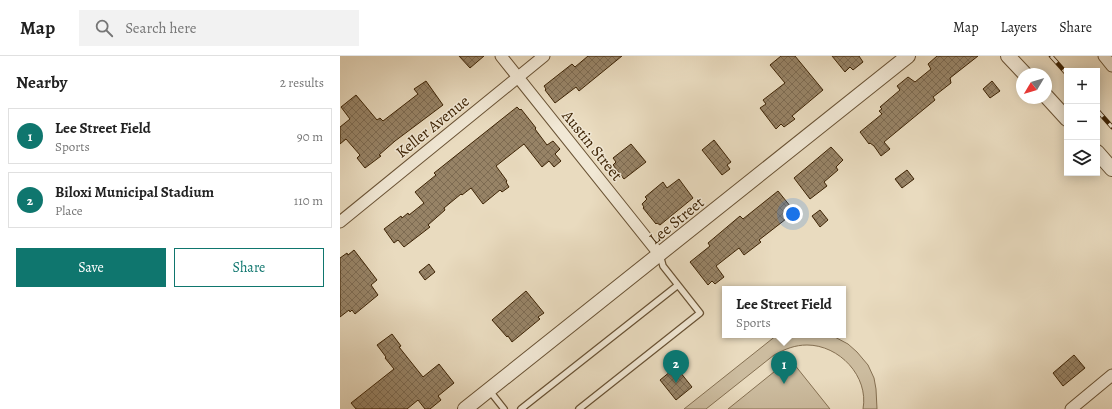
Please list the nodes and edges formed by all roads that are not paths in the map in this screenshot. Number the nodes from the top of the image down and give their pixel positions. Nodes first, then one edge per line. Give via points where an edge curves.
1 (501, 56) edge
2 (544, 56) edge
3 (908, 56) edge
4 (1008, 56) edge
5 (1104, 56) edge
6 (1112, 66) edge
7 (1019, 68) edge
8 (518, 77) junction
9 (1052, 103) edge
10 (1064, 116) edge
11 (1100, 155) edge
12 (1112, 169) edge
13 (340, 222) edge
14 (660, 255) junction
15 (678, 285) junction
16 (1112, 375) edge
17 (489, 390) junction
18 (465, 409) edge
19 (504, 409) edge
20 (521, 409) edge
21 (578, 409) edge
22 (1071, 409) edge

1 - 8 street, Austin Street
2 - 8 street, Keller Avenue
3 - 14 street, Lee Street
4 - 7 street
5 - 6 street
8 - 13 street, Keller Avenue
8 - 14 street, Austin Street
9 - 10 street
11 - 12 street
14 - 15 lane via 663,266
14 - 17 street, Lee Street
15 - 20 lane
15 - 21 lane via 700,313
16 - 22 street
17 - 18 street, Lee Street
17 - 19 lane

